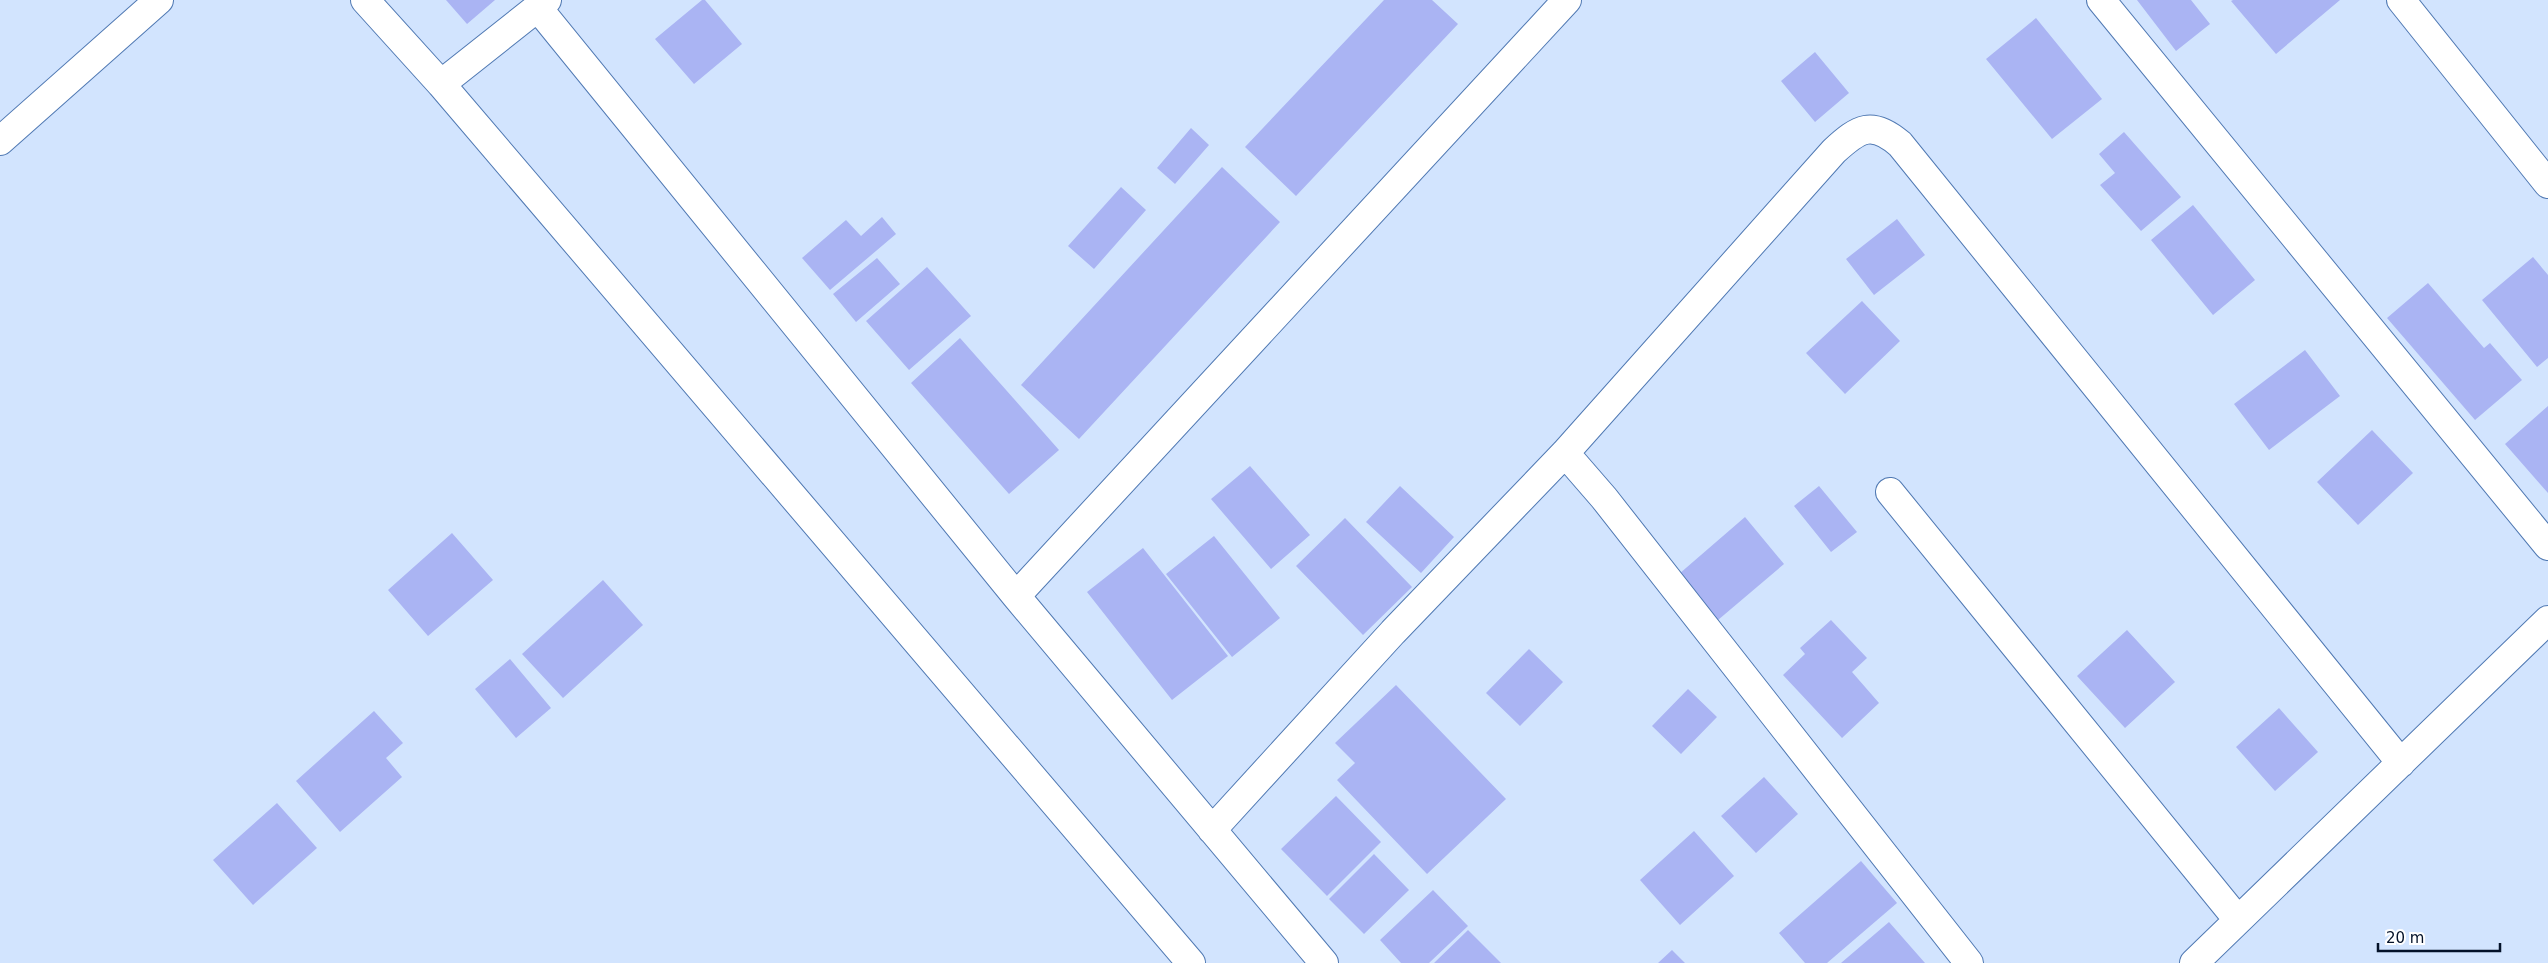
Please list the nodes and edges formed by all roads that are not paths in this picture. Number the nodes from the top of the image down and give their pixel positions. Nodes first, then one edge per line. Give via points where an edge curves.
1 (159, 0) edge
2 (364, 0) edge
3 (1567, 0) edge
4 (2101, 0) edge
5 (2401, 0) edge
6 (542, 4) edge
7 (440, 84) junction
8 (0, 141) edge
9 (2548, 184) edge
10 (1565, 453) junction
11 (1890, 492) dead end
12 (2548, 546) edge
13 (1016, 596) junction
14 (2548, 620) edge
15 (2400, 763) junction
16 (1212, 830) junction
17 (2238, 920) junction
18 (1191, 963) edge
19 (1324, 963) edge
20 (1969, 963) edge
21 (2194, 963) edge

1 - 8 street
2 - 7 street
3 - 13 street
4 - 12 street
5 - 9 street
6 - 7 street
6 - 13 street
7 - 18 street
10 - 15 street via 1834,151 1848,138 1868,128 1885,131 1900,144
10 - 16 street via 1393,632
10 - 20 street via 1604,498
11 - 17 street
13 - 16 street
14 - 15 street
15 - 17 street
16 - 19 street
17 - 21 street

